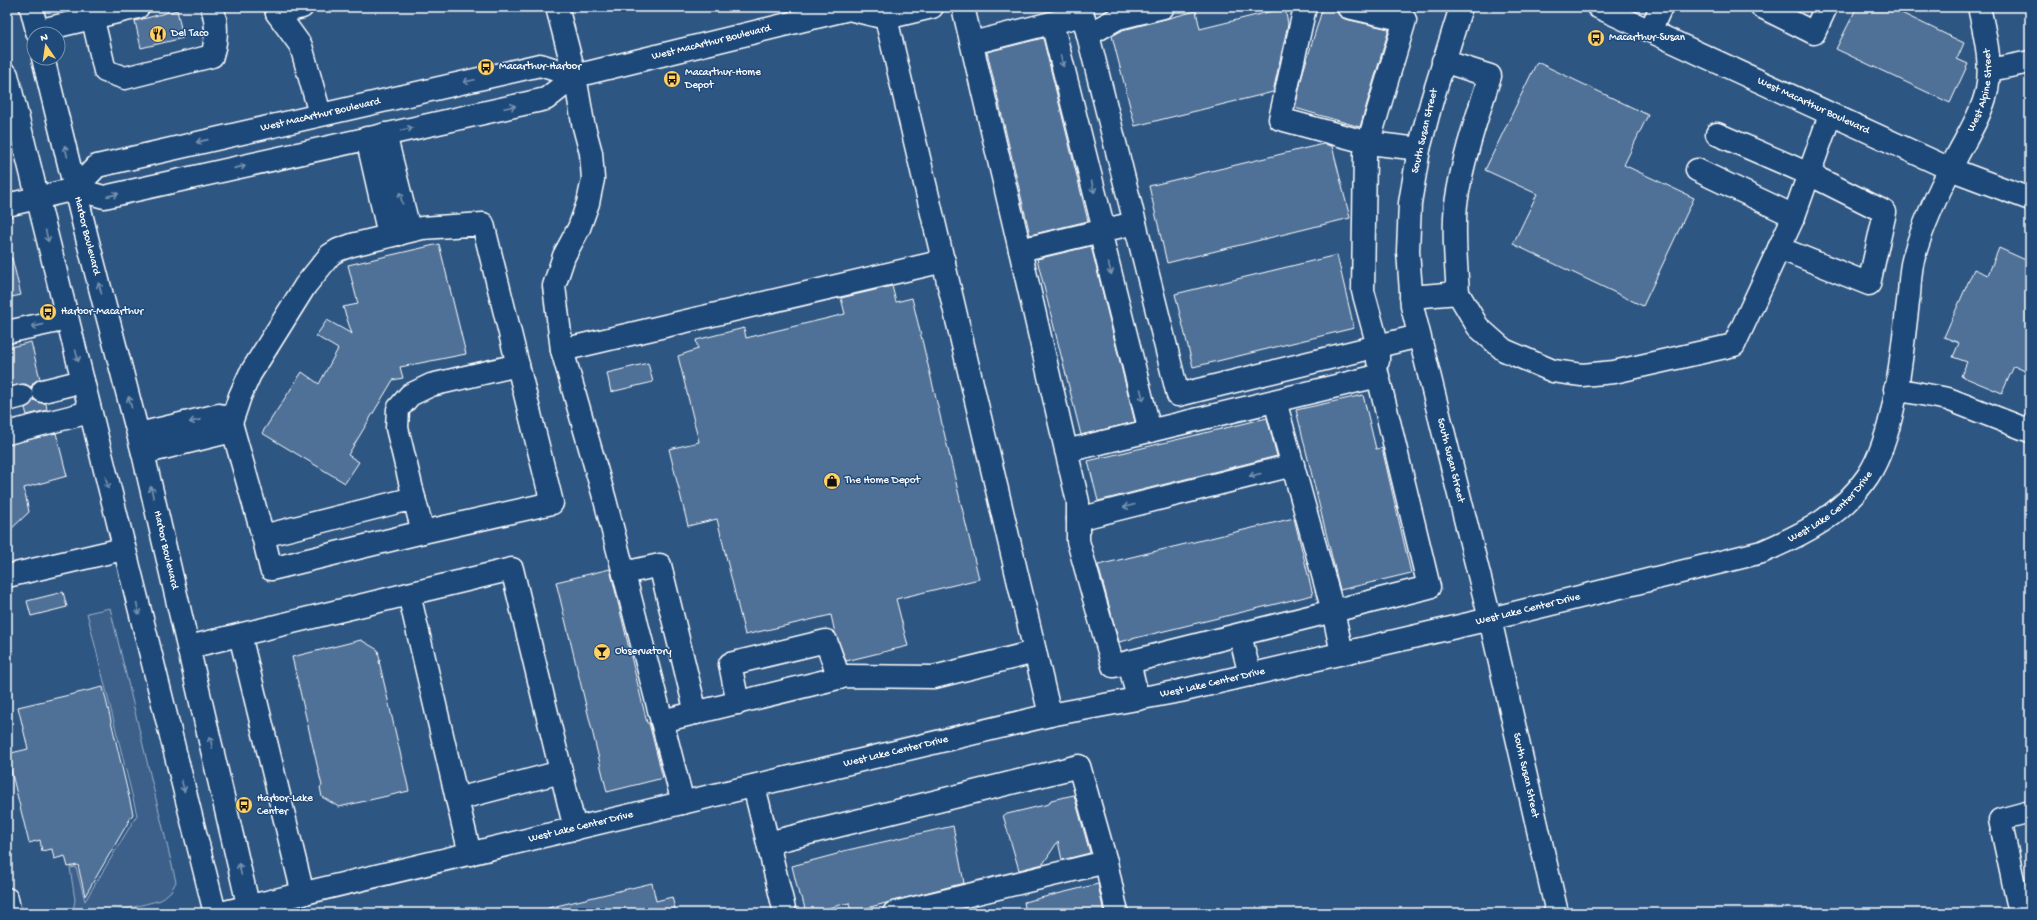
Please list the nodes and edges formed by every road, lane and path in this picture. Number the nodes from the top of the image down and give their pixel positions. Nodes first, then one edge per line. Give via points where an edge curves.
1 (31, 7) edge
2 (138, 7) edge
3 (212, 7) edge
4 (302, 7) edge
5 (557, 7) edge
6 (932, 7) edge
7 (963, 7) edge
8 (1163, 7) edge
9 (1305, 7) edge
10 (1348, 7) edge
11 (1461, 7) edge
12 (1598, 7) edge
13 (1661, 7) edge
14 (1762, 7) edge
15 (1826, 7) edge
16 (1979, 7) edge
17 (849, 8) edge
18 (277, 10) edge
19 (92, 12) edge
20 (886, 18) junction
21 (1084, 19) edge
22 (1052, 23) junction
23 (36, 26) edge
24 (54, 26) edge
25 (1650, 31) junction
26 (972, 43) junction
27 (1444, 61) junction
28 (2030, 62) edge
29 (45, 66) edge
30 (1990, 70) junction
31 (575, 76) junction
32 (7, 77) edge
33 (320, 114) junction
34 (1830, 115) junction
35 (1717, 134) dead end
36 (376, 136) junction
37 (1368, 143) junction
38 (1418, 149) junction
39 (1950, 169) junction
40 (1697, 170) dead end
41 (1809, 174) junction
42 (75, 189) junction
43 (37, 198) junction
44 (2030, 199) edge
45 (7, 205) edge
46 (1794, 216) junction
47 (1135, 223) junction
48 (1102, 231) junction
49 (399, 234) junction
50 (1779, 248) junction
51 (1020, 250) junction
52 (944, 261) junction
53 (1458, 293) junction
54 (1411, 297) junction
55 (67, 318) junction
56 (7, 332) edge
57 (1419, 336) junction
58 (1378, 346) junction
59 (562, 350) junction
60 (518, 365) junction
61 (1378, 376) junction
62 (83, 381) junction
63 (1895, 389) junction
64 (24, 396) edge
65 (1275, 401) junction
66 (90, 412) junction
67 (231, 423) junction
68 (1150, 430) junction
69 (2030, 431) edge
70 (7, 433) edge
71 (141, 443) junction
72 (1066, 451) junction
73 (1293, 465) junction
74 (414, 498) junction
75 (1078, 519) junction
76 (423, 532) junction
77 (263, 536) junction
78 (123, 549) junction
79 (624, 573) junction
80 (7, 576) edge
81 (409, 594) junction
82 (1333, 611) junction
83 (1490, 619) junction
84 (1240, 634) junction
85 (240, 635) junction
86 (189, 647) junction
87 (1035, 652) junction
88 (1342, 653) junction
89 (1130, 662) junction
90 (1250, 675) junction
91 (839, 678) junction
92 (1138, 698) junction
93 (738, 703) junction
94 (696, 713) junction
95 (1050, 715) junction
96 (662, 721) junction
97 (561, 772) junction
98 (754, 786) junction
99 (457, 799) junction
100 (683, 803) junction
101 (2030, 812) edge
102 (575, 829) junction
103 (768, 843) junction
104 (470, 854) junction
105 (1106, 862) junction
106 (302, 894) junction
107 (7, 900) edge
108 (249, 910) edge
109 (10, 913) edge
110 (215, 913) edge
111 (221, 913) edge
112 (785, 913) edge
113 (894, 913) edge
114 (1116, 913) edge
115 (1557, 913) edge
116 (2020, 913) edge

1 - 23 main road
2 - 19 main road
3 - 19 main road via 217,20 216,43 212,56 125,78 105,71
4 - 18 main road
5 - 31 main road
6 - 20 main road, West MacArthur Boulevard
7 - 26 main road
8 - 21 main road via 1118,18
9 - 37 main road via 1280,119
10 - 37 main road via 1405,20
11 - 27 main road, South Susan Street
12 - 25 main road, West MacArthur Boulevard
13 - 25 main road
14 - 15 main road via 1814,33
16 - 30 main road, West Alpine Street
17 - 20 main road, West MacArthur Boulevard
17 - 31 main road, West MacArthur Boulevard
18 - 33 main road via 301,46
19 - 24 main road
20 - 52 main road
21 - 22 main road
21 - 47 main road
22 - 26 main road
22 -> 48 main road
25 - 34 main road, West MacArthur Boulevard
26 - 51 main road
27 - 38 main road, South Susan Street
27 - 53 main road via 1490,76 1456,204
28 - 30 main road
42 -> 29 main road, Harbor Boulevard
30 - 39 main road, West Alpine Street via 1980,111
31 -> 33 main road, West MacArthur Boulevard via 540,65
36 -> 31 main road, West MacArthur Boulevard via 546,99
31 - 59 main road via 591,153 593,179 579,228 564,256 554,286
32 - 43 main road
33 -> 42 main road, West MacArthur Boulevard via 97,166
34 - 39 main road, West MacArthur Boulevard
34 - 41 main road
35 - 41 main road
42 -> 36 main road, West MacArthur Boulevard via 104,197
36 - 49 main road via 387,226
37 - 38 main road
37 - 58 main road via 1365,154 1363,291
38 - 54 main road, South Susan Street via 1410,203 1408,243
39 - 44 main road, West MacArthur Boulevard
39 - 63 main road, West Lake Center Drive via 1913,261
40 - 46 main road
41 - 46 main road
41 - 50 main road via 1884,212 1868,284
42 - 43 main road, West MacArthur Boulevard
71 -> 42 main road, Harbor Boulevard
43 - 45 main road, West MacArthur Boulevard
43 -> 55 main road
46 - 50 main road
47 - 48 main road
47 - 58 main road via 1178,395
48 - 51 main road
48 -> 68 main road
49 - 60 main road via 422,228 483,224
49 - 67 main road via 338,250 322,264 305,286 250,374
50 - 53 main road via 1734,345 1614,372 1582,375 1553,371 1504,350 1478,327
51 - 72 main road
52 - 59 main road
52 - 87 main road
53 - 54 main road
54 - 57 main road, South Susan Street
55 -> 56 main road
55 -> 62 main road
57 - 58 main road
57 - 83 main road, South Susan Street
58 - 61 main road
59 - 79 main road
60 - 74 main road via 431,385 410,395 398,409 397,428
60 - 76 main road via 552,503
61 - 65 main road
61 - 82 main road via 1429,587
62 - 64 main road
62 - 66 main road
63 - 69 main road via 1948,398
63 - 83 main road, West Lake Center Drive via 1882,450 1868,476 1852,497 1829,518 1798,536 1762,552
65 - 68 main road
65 - 73 main road
66 - 70 main road
66 -> 78 main road
67 - 71 main road via 224,433
67 - 77 main road
68 - 72 main road
86 -> 71 main road, Harbor Boulevard
72 - 75 main road via 1078,502
73 -> 75 main road
73 - 82 main road
74 - 76 main road
74 - 77 main road
75 - 89 main road via 1078,541 1113,666
76 - 77 main road via 271,569
78 - 80 main road
78 -> 110 main road
79 - 94 main road via 660,565
79 - 96 main road
81 - 85 main road
81 - 97 main road via 512,568
81 - 99 main road
82 - 84 main road
82 - 88 main road
83 - 88 main road, West Lake Center Drive
83 - 115 main road, South Susan Street
84 - 89 main road
84 - 90 main road
85 - 86 main road
85 - 106 main road
108 -> 86 main road, Harbor Boulevard
87 - 91 main road via 934,677
87 - 95 main road
88 - 90 main road, West Lake Center Drive
89 - 92 main road
90 - 92 main road, West Lake Center Drive
91 - 93 main road
91 - 93 main road via 826,641 730,664
92 - 95 main road, West Lake Center Drive
93 - 94 main road
94 - 96 main road
95 - 98 main road, West Lake Center Drive
96 - 100 main road
97 - 99 main road
97 - 102 main road
98 - 100 main road, West Lake Center Drive
98 - 103 main road
99 - 104 main road
100 - 102 main road, West Lake Center Drive
101 - 116 main road via 2000,820
102 - 104 main road, West Lake Center Drive
103 - 105 main road via 1079,766
103 - 112 main road
104 - 106 main road, West Lake Center Drive
105 - 113 main road
105 - 114 main road
106 - 108 main road, West Lake Center Drive
107 - 109 main road
108 - 111 main road, West Lake Center Drive

